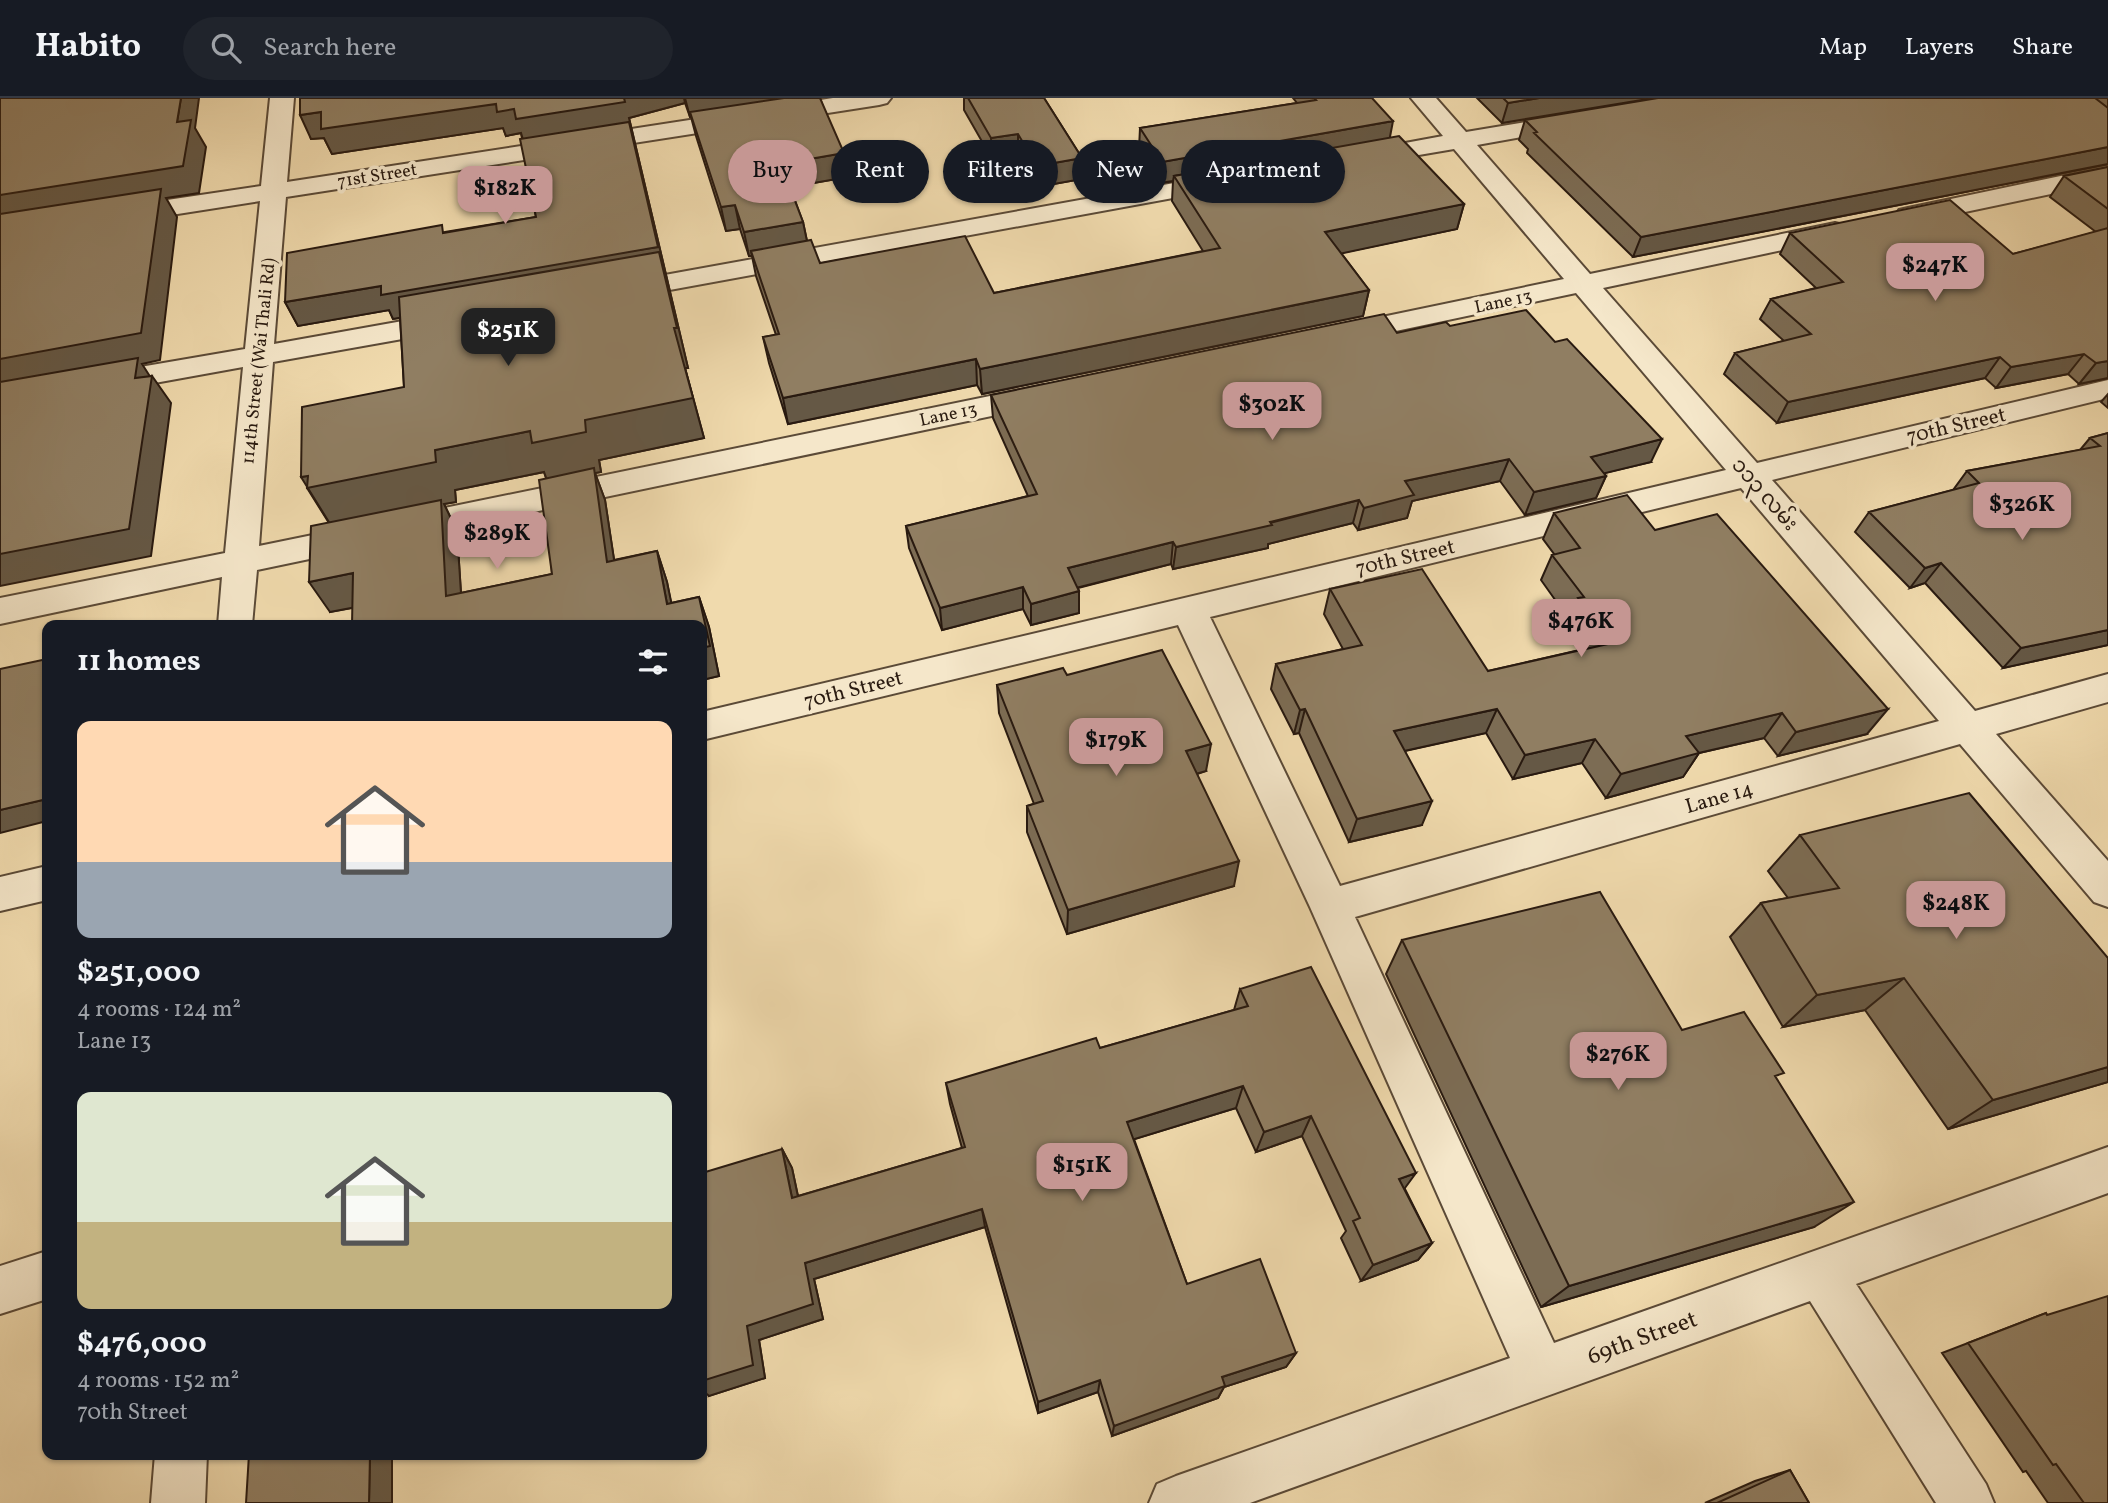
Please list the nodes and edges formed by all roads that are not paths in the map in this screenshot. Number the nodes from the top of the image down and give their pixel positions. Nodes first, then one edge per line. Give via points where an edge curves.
1 (282, 98) edge
2 (878, 98) edge
3 (1423, 98) edge
4 (1593, 118) edge
5 (1459, 140) junction
6 (1345, 160) edge
7 (2108, 174) edge
8 (1181, 190) edge
9 (275, 191) junction
10 (96, 219) edge
11 (1584, 284) junction
12 (586, 297) edge
13 (477, 316) edge
14 (1312, 340) edge
15 (258, 356) junction
16 (2108, 389) edge
17 (1068, 390) edge
18 (0, 401) edge
19 (1748, 475) junction
20 (240, 559) junction
21 (1188, 608) junction
22 (0, 611) edge
23 (235, 620) edge
24 (2108, 688) edge
25 (707, 725) edge
26 (1965, 728) junction
27 (42, 884) edge
28 (2108, 890) edge
29 (0, 894) edge
30 (1330, 907) junction
31 (2108, 1170) edge
32 (1821, 1273) junction
33 (42, 1277) edge
34 (0, 1290) edge
35 (1542, 1373) junction
36 (181, 1460) edge
37 (178, 1503) edge
38 (1176, 1503) edge
39 (1966, 1503) edge

1 - 9 street, 114th Street (Wai Thali Rd)
2 - 9 street, 71st Street
3 - 5 street, ၁၁၃ လမ်း
4 - 5 street
5 - 6 street
5 - 11 street, ၁၁၃ လမ်း
7 - 11 street, Lane 13
8 - 12 street
9 - 10 street, 71st Street
9 - 15 street, 114th Street (Wai Thali Rd)
11 - 14 street, Lane 13
11 - 19 street, ၁၁၃ လမ်း
13 - 15 street
15 - 18 street
15 - 20 street, 114th Street (Wai Thali Rd)
16 - 19 street, 70th Street
17 - 20 street, Lane 13
19 - 21 street, 70th Street
19 - 26 street, ၁၁၃ လမ်း
20 - 22 street, Lane 13
20 - 23 street, 114th Street (Wai Thali Rd)
21 - 25 street, 70th Street
21 - 30 street
24 - 26 street, Lane 14
26 - 28 street, ၁၁၃ လမ်း
26 - 30 street, Lane 14
27 - 29 street
30 - 35 street
31 - 32 street, 69th Street
32 - 35 street, 69th Street
32 - 39 street
33 - 34 street
35 - 38 street, 69th Street
36 - 37 street

